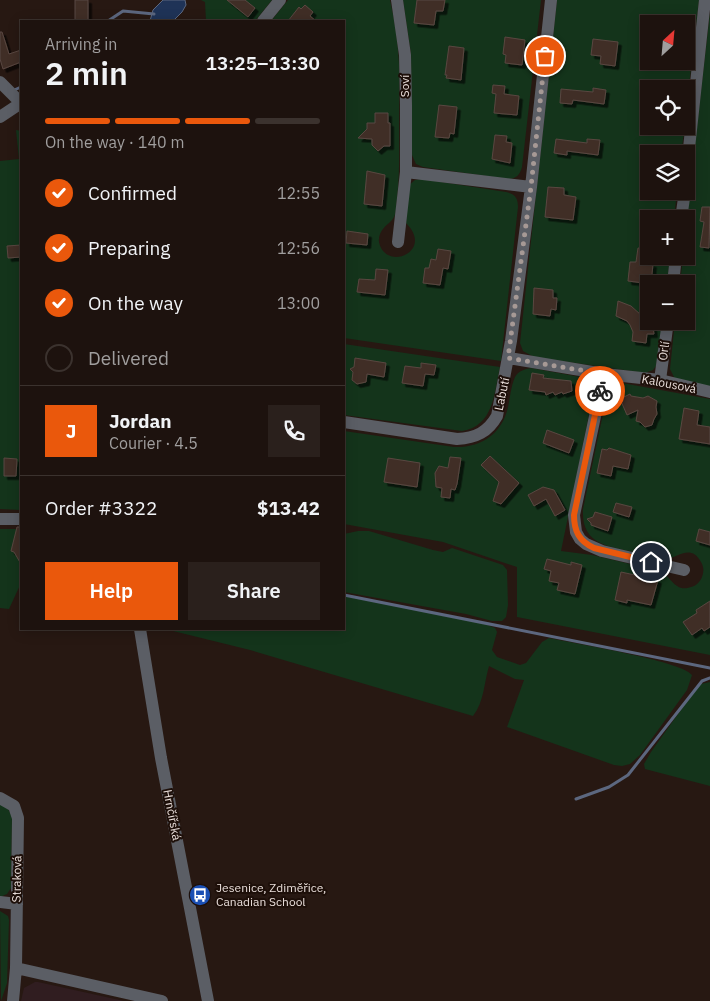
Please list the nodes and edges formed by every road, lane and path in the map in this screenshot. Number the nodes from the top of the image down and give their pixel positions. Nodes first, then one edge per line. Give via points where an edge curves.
1 (280, 0) edge
2 (397, 0) edge
3 (551, 0) edge
4 (705, 0) edge
5 (263, 20) edge
6 (0, 82) edge
7 (19, 101) edge
8 (0, 117) edge
9 (689, 145) edge
10 (406, 172) junction
11 (531, 187) junction
12 (398, 242) dead end
13 (667, 330) edge
14 (508, 358) junction
15 (604, 374) junction
16 (660, 380) junction
17 (710, 392) edge
18 (345, 422) edge
19 (0, 519) edge
20 (20, 519) edge
21 (684, 570) dead end
22 (140, 630) edge
23 (0, 798) edge
24 (0, 902) edge
25 (17, 904) junction
26 (16, 968) junction
27 (14, 996) edge
28 (162, 1001) edge
29 (208, 1001) edge

1 - 5 street
2 - 10 street, Soví via 405,55
3 - 11 street, Labutí
4 - 9 street
6 - 7 street
7 - 8 street
10 - 11 street
10 - 12 street, Soví
11 - 14 street, Labutí
13 - 16 street, Orlí
14 - 15 street, Kalousová
14 - 18 street, Labutí via 497,416 479,435 469,439
15 - 16 street, Kalousová
15 - 21 street via 574,515 576,532 586,544 602,551
16 - 17 street, Kalousová
19 - 20 street
22 - 29 street, Hrnčířská via 161,758
23 - 25 street, Straková via 17,811
24 - 25 street
25 - 26 street, Straková
26 - 27 street, Straková
26 - 28 street

